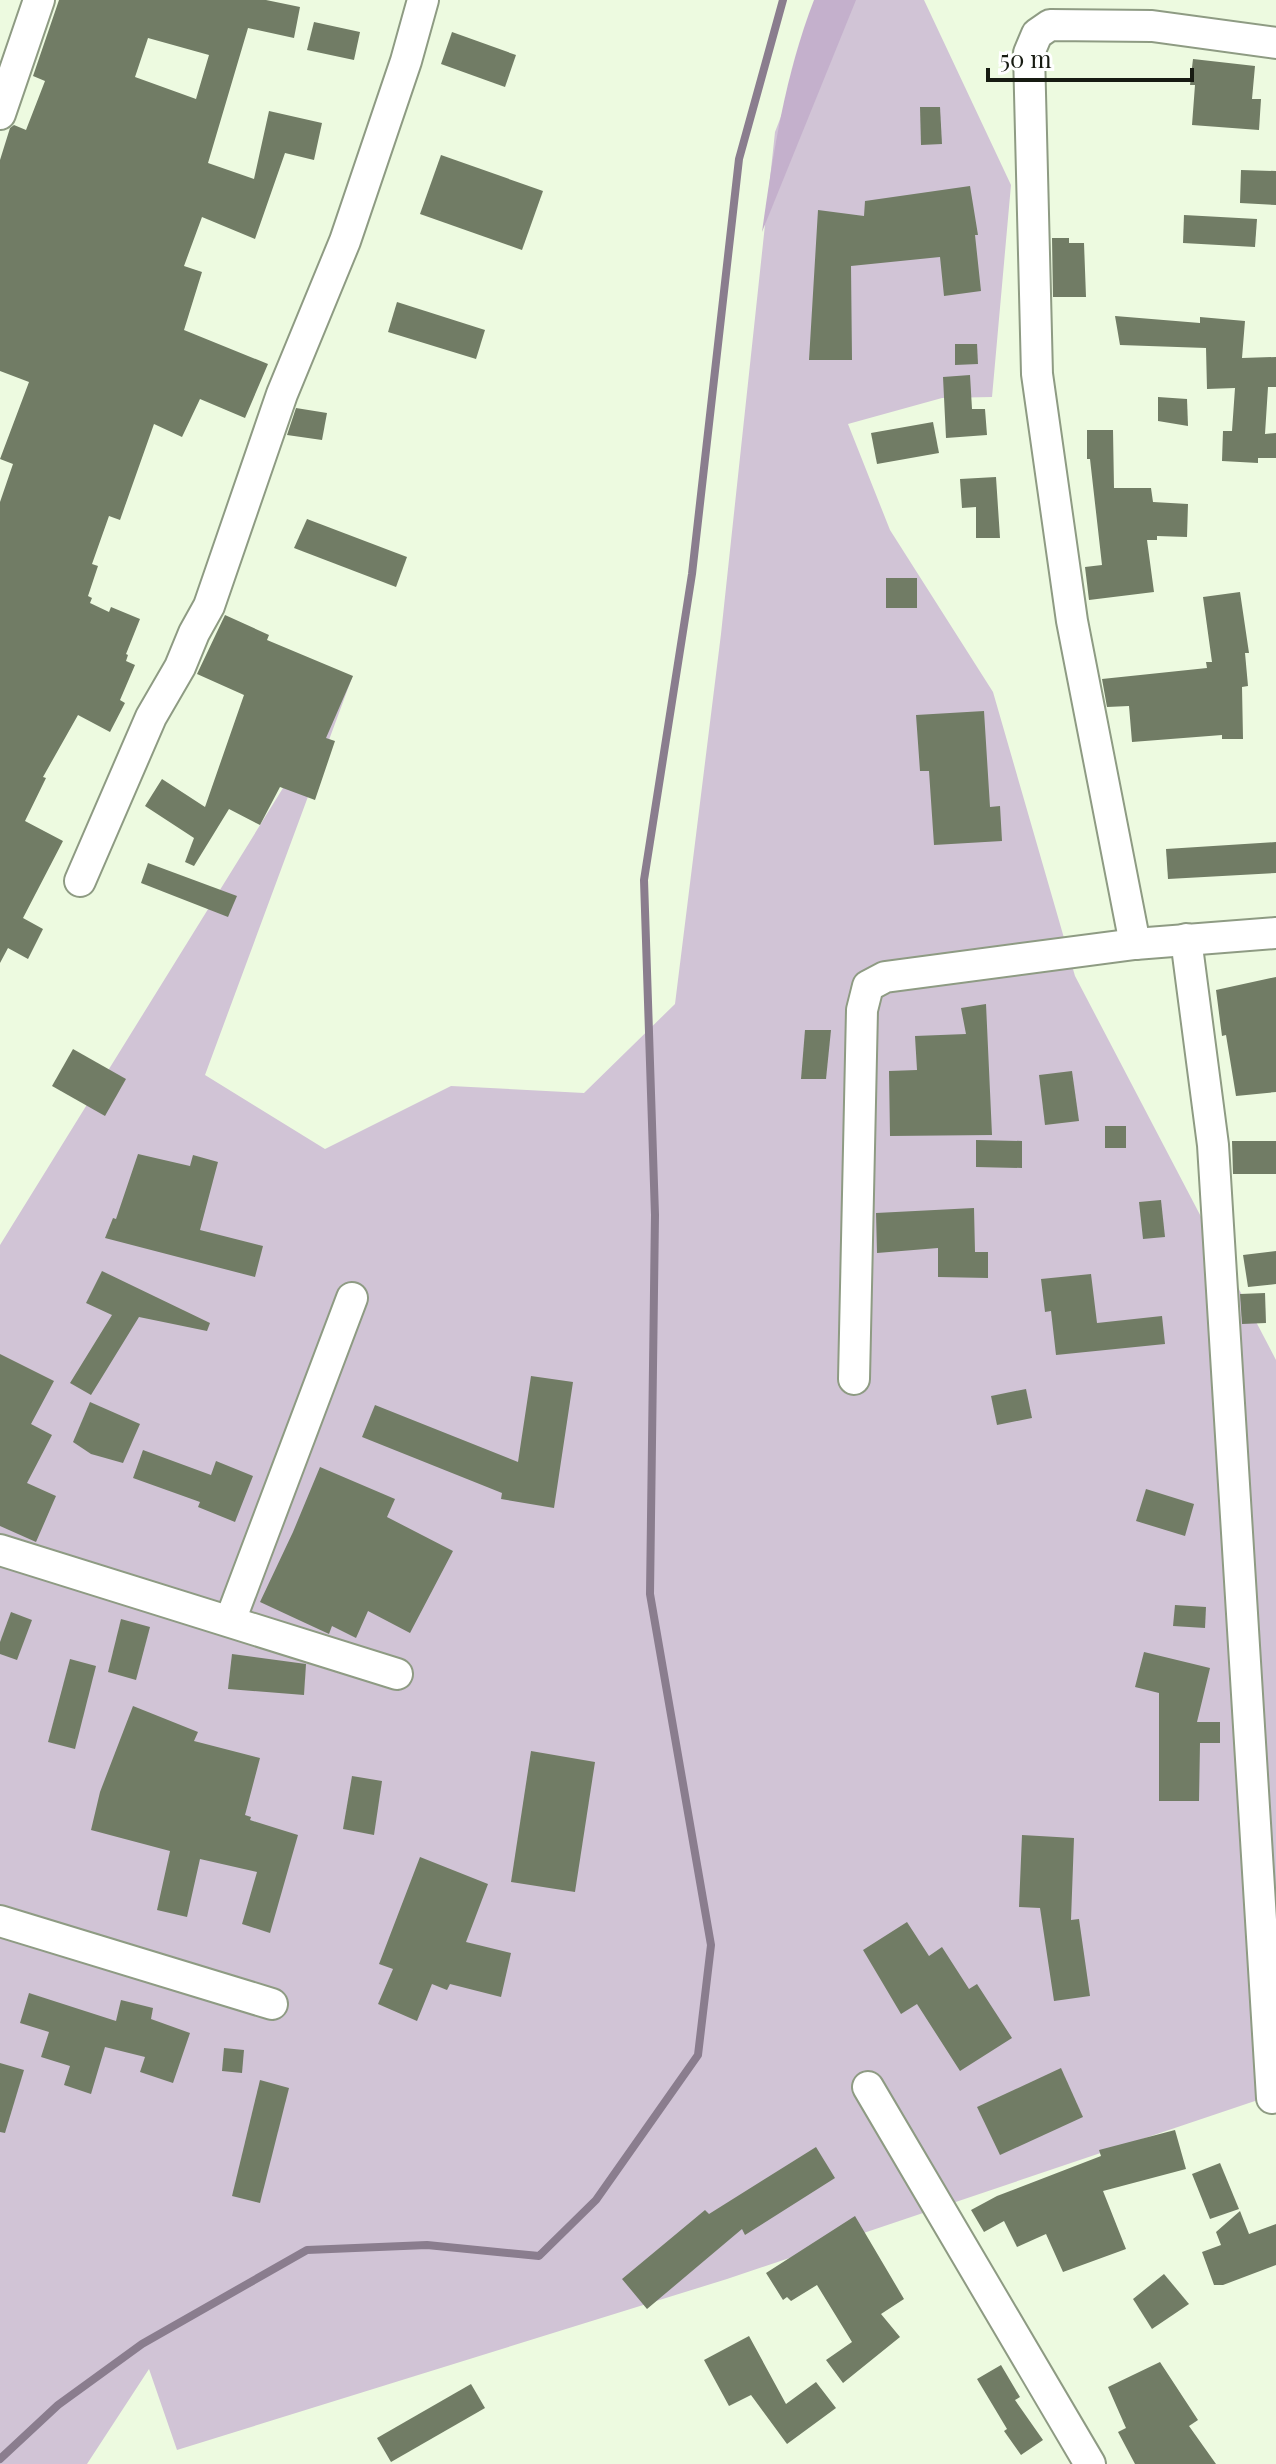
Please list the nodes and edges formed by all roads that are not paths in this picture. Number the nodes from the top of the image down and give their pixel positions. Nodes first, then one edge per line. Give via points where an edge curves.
1 (39, 0) edge
2 (423, 0) edge
3 (1276, 43) edge
4 (6, 77) edge
5 (0, 114) edge
6 (80, 881) dead end
7 (1276, 933) edge
8 (1186, 939) junction
9 (1135, 944) junction
10 (352, 1298) dead end
11 (854, 1379) dead end
12 (0, 1550) edge
13 (230, 1621) junction
14 (397, 1674) dead end
15 (0, 1921) edge
16 (272, 2004) dead end
17 (868, 2087) dead end
18 (1272, 2098) dead end
19 (1090, 2464) edge

1 - 4 street
2 - 6 street via 345,241 282,394 209,606 151,717
3 - 9 street via 1152,26 1050,25 1037,34 1029,53 1037,374 1072,621
4 - 5 street
7 - 8 street
8 - 9 street
8 - 18 street via 1213,1145
9 - 11 street via 885,977 868,986 862,1010
10 - 13 street
12 - 13 street
13 - 14 street
15 - 16 street
17 - 19 street

